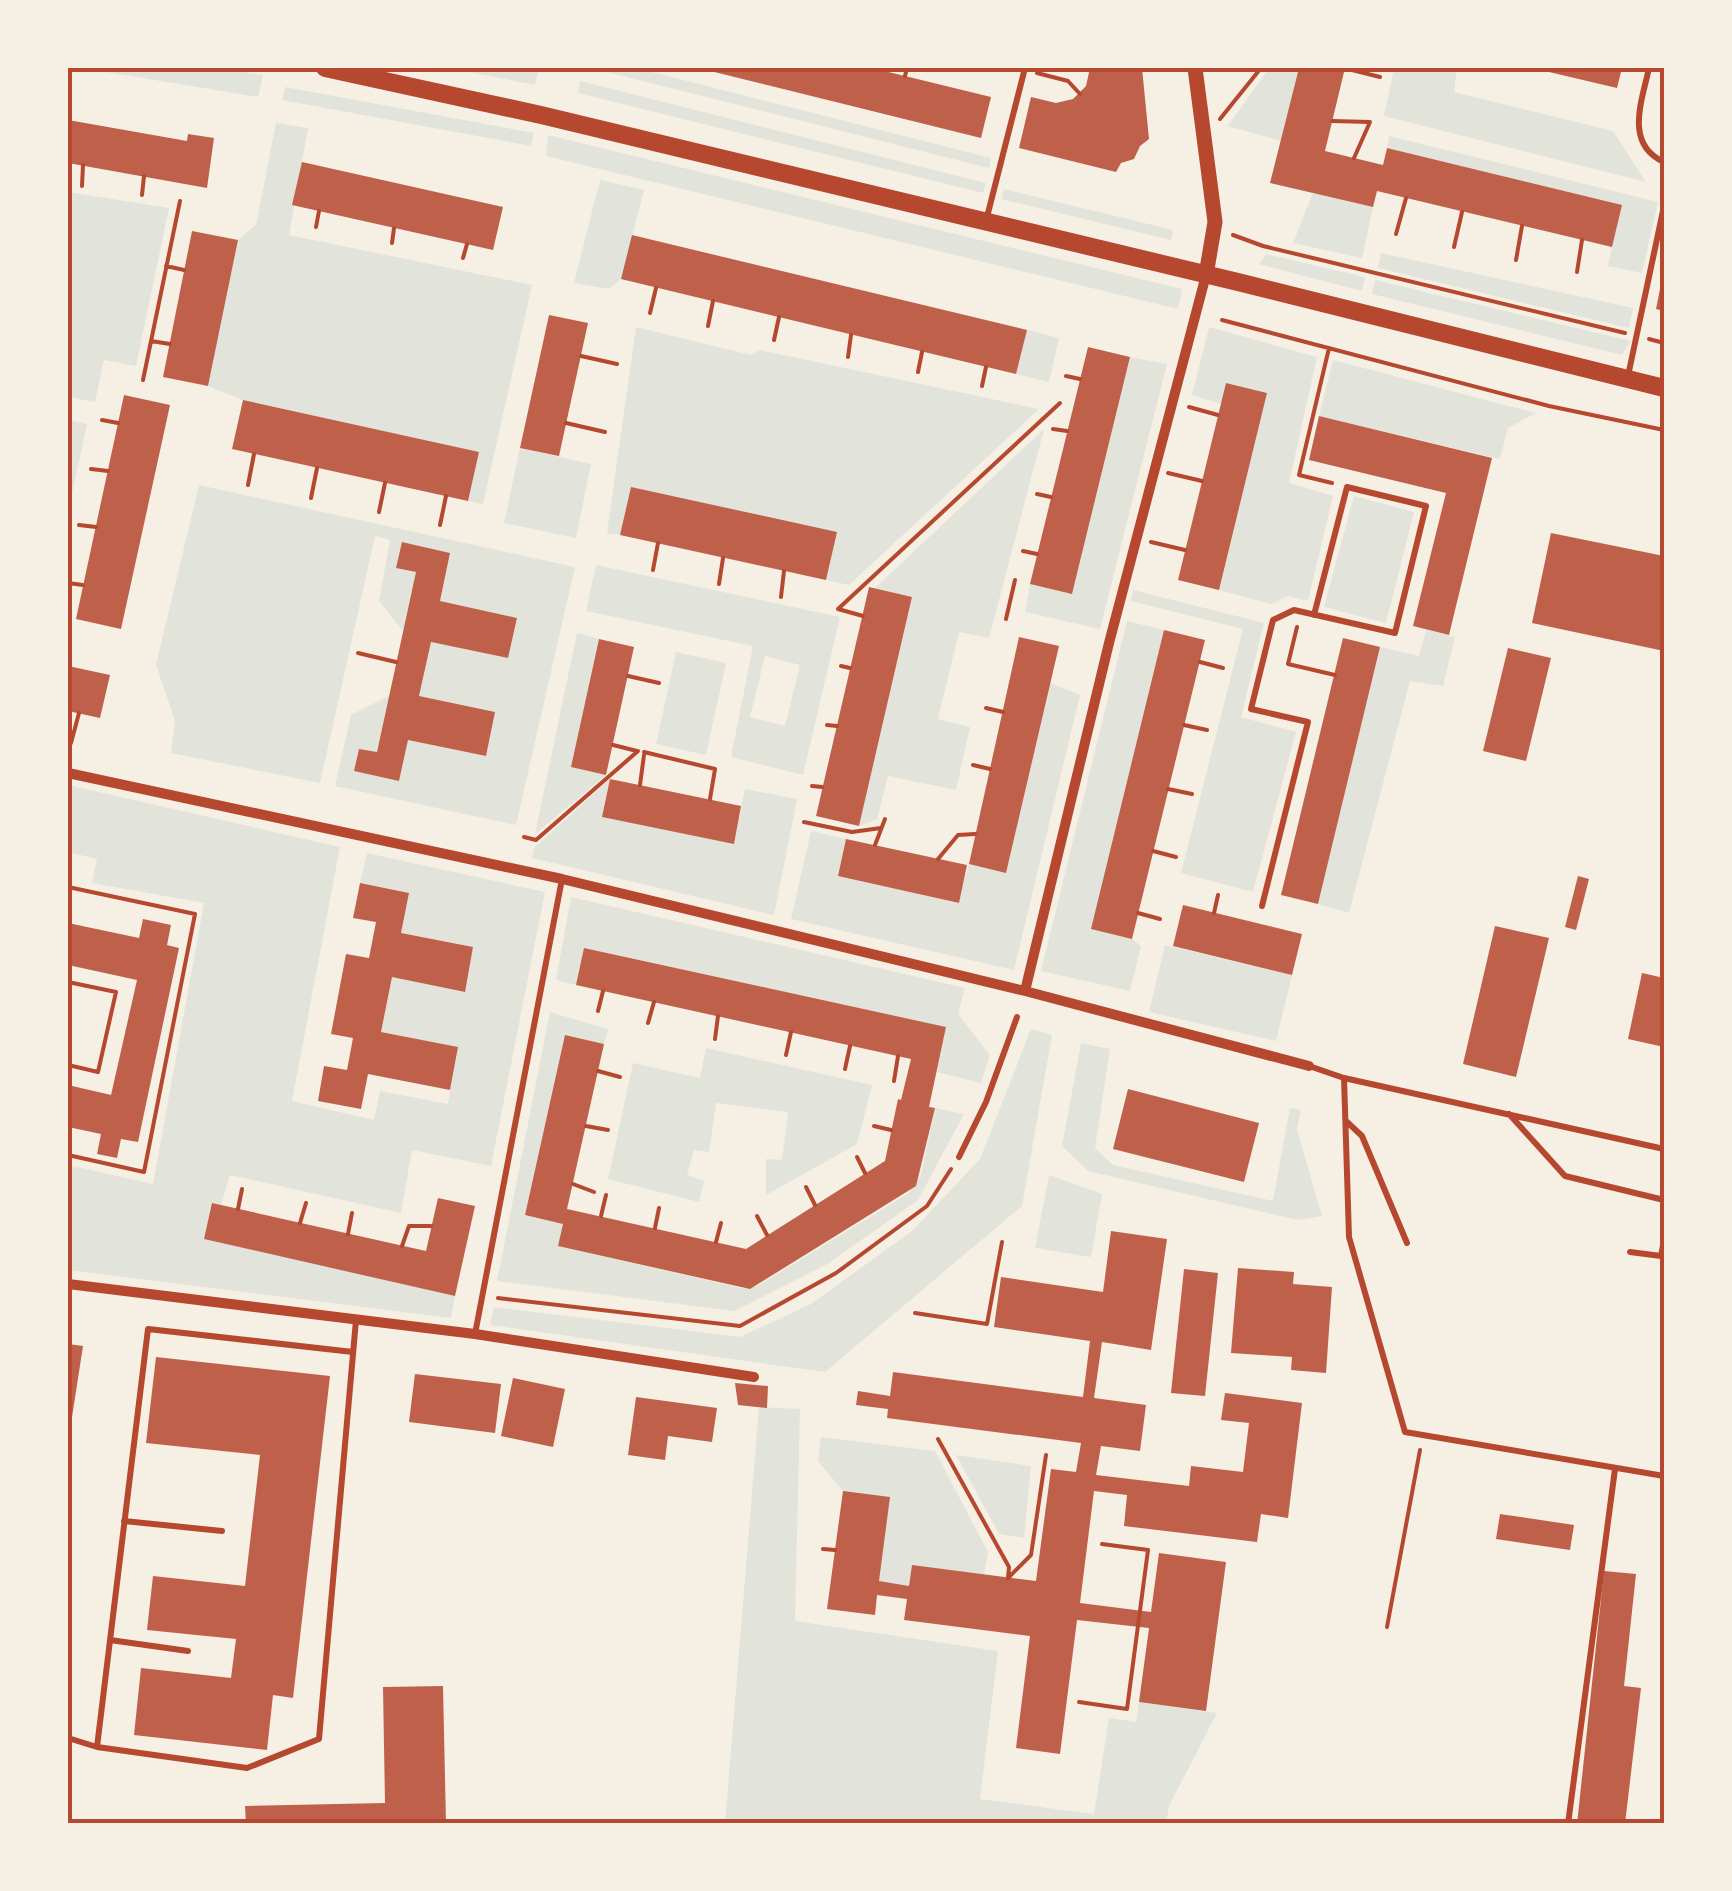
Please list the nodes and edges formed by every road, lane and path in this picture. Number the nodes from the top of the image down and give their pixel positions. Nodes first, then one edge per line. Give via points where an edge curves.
1 (325, 68) edge
2 (907, 68) edge
3 (1024, 68) edge
4 (1195, 68) edge
5 (1261, 68) edge
6 (1344, 68) edge
7 (1649, 68) edge
8 (905, 76) dead end
9 (1380, 77) dead end
10 (1080, 94) dead end
11 (1332, 121) dead end
12 (1216, 124) dead end
13 (1354, 158) dead end
14 (1664, 162) edge
15 (83, 166) dead end
16 (144, 176) dead end
17 (82, 186) dead end
18 (142, 196) dead end
19 (1406, 198) dead end
20 (180, 202) dead end
21 (1664, 206) edge
22 (319, 211) dead end
23 (1462, 212) dead end
24 (986, 223) junction
25 (1522, 226) dead end
26 (316, 227) dead end
27 (394, 228) dead end
28 (1396, 234) dead end
29 (1233, 238) dead end
30 (1582, 240) dead end
31 (392, 243) dead end
32 (467, 244) dead end
33 (1454, 246) dead end
34 (463, 258) dead end
35 (1516, 260) dead end
36 (166, 266) junction
37 (184, 270) dead end
38 (1577, 272) dead end
39 (1206, 275) junction
40 (656, 288) dead end
41 (713, 302) dead end
42 (650, 313) dead end
43 (780, 318) dead end
44 (1222, 320) dead end
45 (708, 326) dead end
46 (852, 335) dead end
47 (1637, 336) junction
48 (151, 340) junction
49 (774, 340) dead end
50 (1664, 343) edge
51 (170, 344) dead end
52 (1330, 348) junction
53 (922, 352) dead end
54 (580, 356) dead end
55 (848, 356) dead end
56 (617, 364) dead end
57 (986, 367) dead end
58 (918, 372) dead end
59 (1066, 376) dead end
60 (1080, 378) dead end
61 (1628, 379) junction
62 (143, 380) dead end
63 (982, 386) dead end
64 (1664, 388) edge
65 (1060, 403) dead end
66 (1172, 403) junction
67 (1218, 415) dead end
68 (102, 420) dead end
69 (118, 423) dead end
70 (566, 423) dead end
71 (1053, 429) dead end
72 (1664, 430) edge
73 (605, 432) dead end
74 (1067, 432) dead end
75 (254, 454) dead end
76 (318, 468) dead end
77 (91, 469) dead end
78 (1154, 470) junction
79 (108, 471) dead end
80 (1202, 481) dead end
81 (385, 483) dead end
82 (248, 485) dead end
83 (1347, 486) junction
84 (1037, 494) dead end
85 (446, 496) dead end
86 (1052, 497) dead end
87 (311, 498) dead end
88 (379, 512) dead end
89 (78, 525) dead end
90 (440, 525) dead end
91 (96, 526) dead end
92 (1136, 539) junction
93 (658, 543) dead end
94 (1186, 550) dead end
95 (1022, 551) dead end
96 (1037, 554) dead end
97 (723, 558) dead end
98 (652, 570) dead end
99 (784, 571) dead end
100 (1015, 580) dead end
101 (68, 583) edge
102 (718, 584) dead end
103 (83, 585) dead end
104 (780, 597) dead end
105 (1300, 612) junction
106 (1314, 614) junction
107 (863, 616) dead end
108 (1006, 619) dead end
109 (358, 653) dead end
110 (396, 662) dead end
111 (1200, 662) dead end
112 (840, 666) dead end
113 (850, 668) dead end
114 (1223, 668) dead end
115 (1335, 675) dead end
116 (628, 676) dead end
117 (659, 683) dead end
118 (986, 708) dead end
119 (1003, 712) dead end
120 (79, 713) dead end
121 (827, 724) dead end
122 (837, 726) dead end
123 (1184, 726) dead end
124 (1207, 730) dead end
125 (71, 743) dead end
126 (613, 745) dead end
127 (641, 752) junction
128 (973, 765) dead end
129 (990, 769) dead end
130 (68, 772) edge
131 (640, 785) dead end
132 (812, 786) dead end
133 (822, 787) dead end
134 (1168, 790) dead end
135 (1192, 794) dead end
136 (710, 799) dead end
137 (885, 819) dead end
138 (804, 822) dead end
139 (881, 828) junction
140 (976, 834) dead end
141 (524, 837) dead end
142 (875, 845) dead end
143 (1153, 852) dead end
144 (1176, 857) dead end
145 (938, 859) dead end
146 (562, 879) junction
147 (68, 887) edge
148 (1218, 895) dead end
149 (1262, 906) dead end
150 (1214, 913) dead end
151 (1138, 914) dead end
152 (1160, 919) dead end
153 (68, 982) edge
154 (604, 991) dead end
155 (1025, 992) junction
156 (654, 1002) dead end
157 (598, 1011) dead end
158 (718, 1016) dead end
159 (1017, 1017) dead end
160 (648, 1023) dead end
161 (791, 1032) dead end
162 (714, 1038) dead end
163 (850, 1046) dead end
164 (786, 1055) dead end
165 (898, 1056) dead end
166 (68, 1065) edge
167 (1309, 1066) joint
168 (844, 1069) dead end
169 (598, 1070) dead end
170 (620, 1077) dead end
171 (1344, 1078) junction
172 (894, 1081) dead end
173 (1508, 1114) junction
174 (1344, 1120) junction
175 (586, 1126) dead end
176 (874, 1126) dead end
177 (608, 1130) dead end
178 (891, 1130) dead end
179 (1664, 1149) edge
180 (68, 1155) edge
181 (958, 1156) joint
182 (857, 1157) dead end
183 (865, 1173) dead end
184 (573, 1184) dead end
185 (806, 1187) dead end
186 (242, 1189) dead end
187 (594, 1192) dead end
188 (606, 1195) dead end
189 (1664, 1200) edge
190 (306, 1203) dead end
191 (815, 1205) dead end
192 (659, 1208) dead end
193 (238, 1209) dead end
194 (352, 1214) dead end
195 (600, 1216) dead end
196 (757, 1216) dead end
197 (300, 1223) dead end
198 (721, 1223) dead end
199 (432, 1226) dead end
200 (655, 1228) dead end
201 (348, 1234) dead end
202 (768, 1235) dead end
203 (1664, 1240) edge
204 (716, 1242) dead end
205 (1002, 1242) dead end
206 (1407, 1243) dead end
207 (402, 1246) dead end
208 (1630, 1252) dead end
209 (68, 1284) edge
210 (483, 1296) junction
211 (914, 1312) dead end
212 (356, 1320) junction
213 (476, 1334) junction
214 (353, 1352) junction
215 (754, 1377) dead end
216 (1423, 1436) junction
217 (938, 1439) dead end
218 (1046, 1454) dead end
219 (1615, 1469) junction
220 (1664, 1476) edge
221 (124, 1522) junction
222 (222, 1531) dead end
223 (1102, 1544) dead end
224 (823, 1549) dead end
225 (836, 1550) dead end
226 (1387, 1627) dead end
227 (110, 1640) junction
228 (188, 1650) dead end
229 (1079, 1702) dead end
230 (68, 1738) edge
231 (97, 1747) junction
232 (1568, 1824) edge

1 - 24 main road
2 - 8 path
3 - 10 path via 1068,81
3 - 24 lane
4 - 39 street via 1215,222
5 - 12 path
6 - 9 path
7 - 14 lane via 1639,138
11 - 13 path via 1370,122
15 - 17 path
16 - 18 path
19 - 28 path
20 - 36 path
21 - 47 lane
22 - 26 path
23 - 33 path
24 - 39 main road
25 - 35 path
27 - 31 path
29 - 47 path
30 - 38 path
32 - 34 path
36 - 37 path
36 - 48 path
39 - 61 main road
39 - 66 street
40 - 42 path
41 - 45 path
43 - 49 path
44 - 52 path
46 - 55 path
47 - 50 path
47 - 61 lane
48 - 51 path
48 - 62 path
52 - 72 path
52 - 83 path via 1298,475
53 - 58 path
54 - 56 path
57 - 63 path
59 - 60 path
61 - 64 main road
65 - 107 path via 838,609
66 - 67 path
66 - 78 street
68 - 69 path
70 - 73 path
71 - 74 path
75 - 82 path
76 - 87 path
77 - 79 path
78 - 80 path
78 - 92 street
81 - 88 path
83 - 106 lane
83 - 106 lane via 1426,506 1395,633
84 - 86 path
85 - 90 path
89 - 91 path
92 - 94 path
92 - 155 street
93 - 98 path
95 - 96 path
97 - 102 path
99 - 104 path
100 - 108 path
101 - 103 path
105 - 106 lane
105 - 115 path via 1288,664
105 - 149 lane via 1273,620 1251,708 1308,722
109 - 110 path
111 - 114 path
112 - 113 path
116 - 117 path
118 - 119 path
120 - 125 path
121 - 122 path
123 - 124 path
126 - 127 path
127 - 131 path
127 - 136 path via 715,769
127 - 141 path via 536,840
128 - 129 path
130 - 146 street
132 - 133 path
134 - 135 path
137 - 139 path
138 - 139 path via 852,832
139 - 142 path
140 - 145 path via 958,834
143 - 144 path
146 - 155 street
146 - 210 lane
147 - 180 path via 195,914 144,1172
148 - 150 path
151 - 152 path
153 - 166 path via 116,992 98,1072
154 - 157 path
155 - 167 street
156 - 160 path
158 - 162 path
159 - 181 lane
161 - 164 path
163 - 168 path
165 - 172 path
167 - 171 lane
169 - 170 path
171 - 173 lane
171 - 174 lane
173 - 179 lane
173 - 189 lane via 1565,1176
174 - 206 lane via 1362,1136
174 - 216 lane via 1349,1237 1405,1432
175 - 177 path
176 - 178 path
181 - 210 path via 927,1206 836,1273 740,1326
182 - 183 path
184 - 187 path
185 - 191 path
186 - 193 path
188 - 195 path
190 - 197 path
192 - 200 path
194 - 201 path
196 - 202 path
198 - 204 path
199 - 207 path via 410,1226
203 - 208 lane via 1662,1256
205 - 211 path via 987,1324
209 - 212 street
210 - 213 lane
212 - 213 street
212 - 214 lane
213 - 215 street
214 - 221 lane via 148,1329
214 - 231 lane via 318,1739 247,1768
216 - 219 lane
216 - 226 path
217 - 218 path via 1009,1568 1008,1578 1031,1556
219 - 220 lane
219 - 232 lane
221 - 222 lane
221 - 227 lane
223 - 229 path via 1148,1550 1128,1709
224 - 225 path
227 - 228 lane
227 - 231 lane
230 - 231 lane

